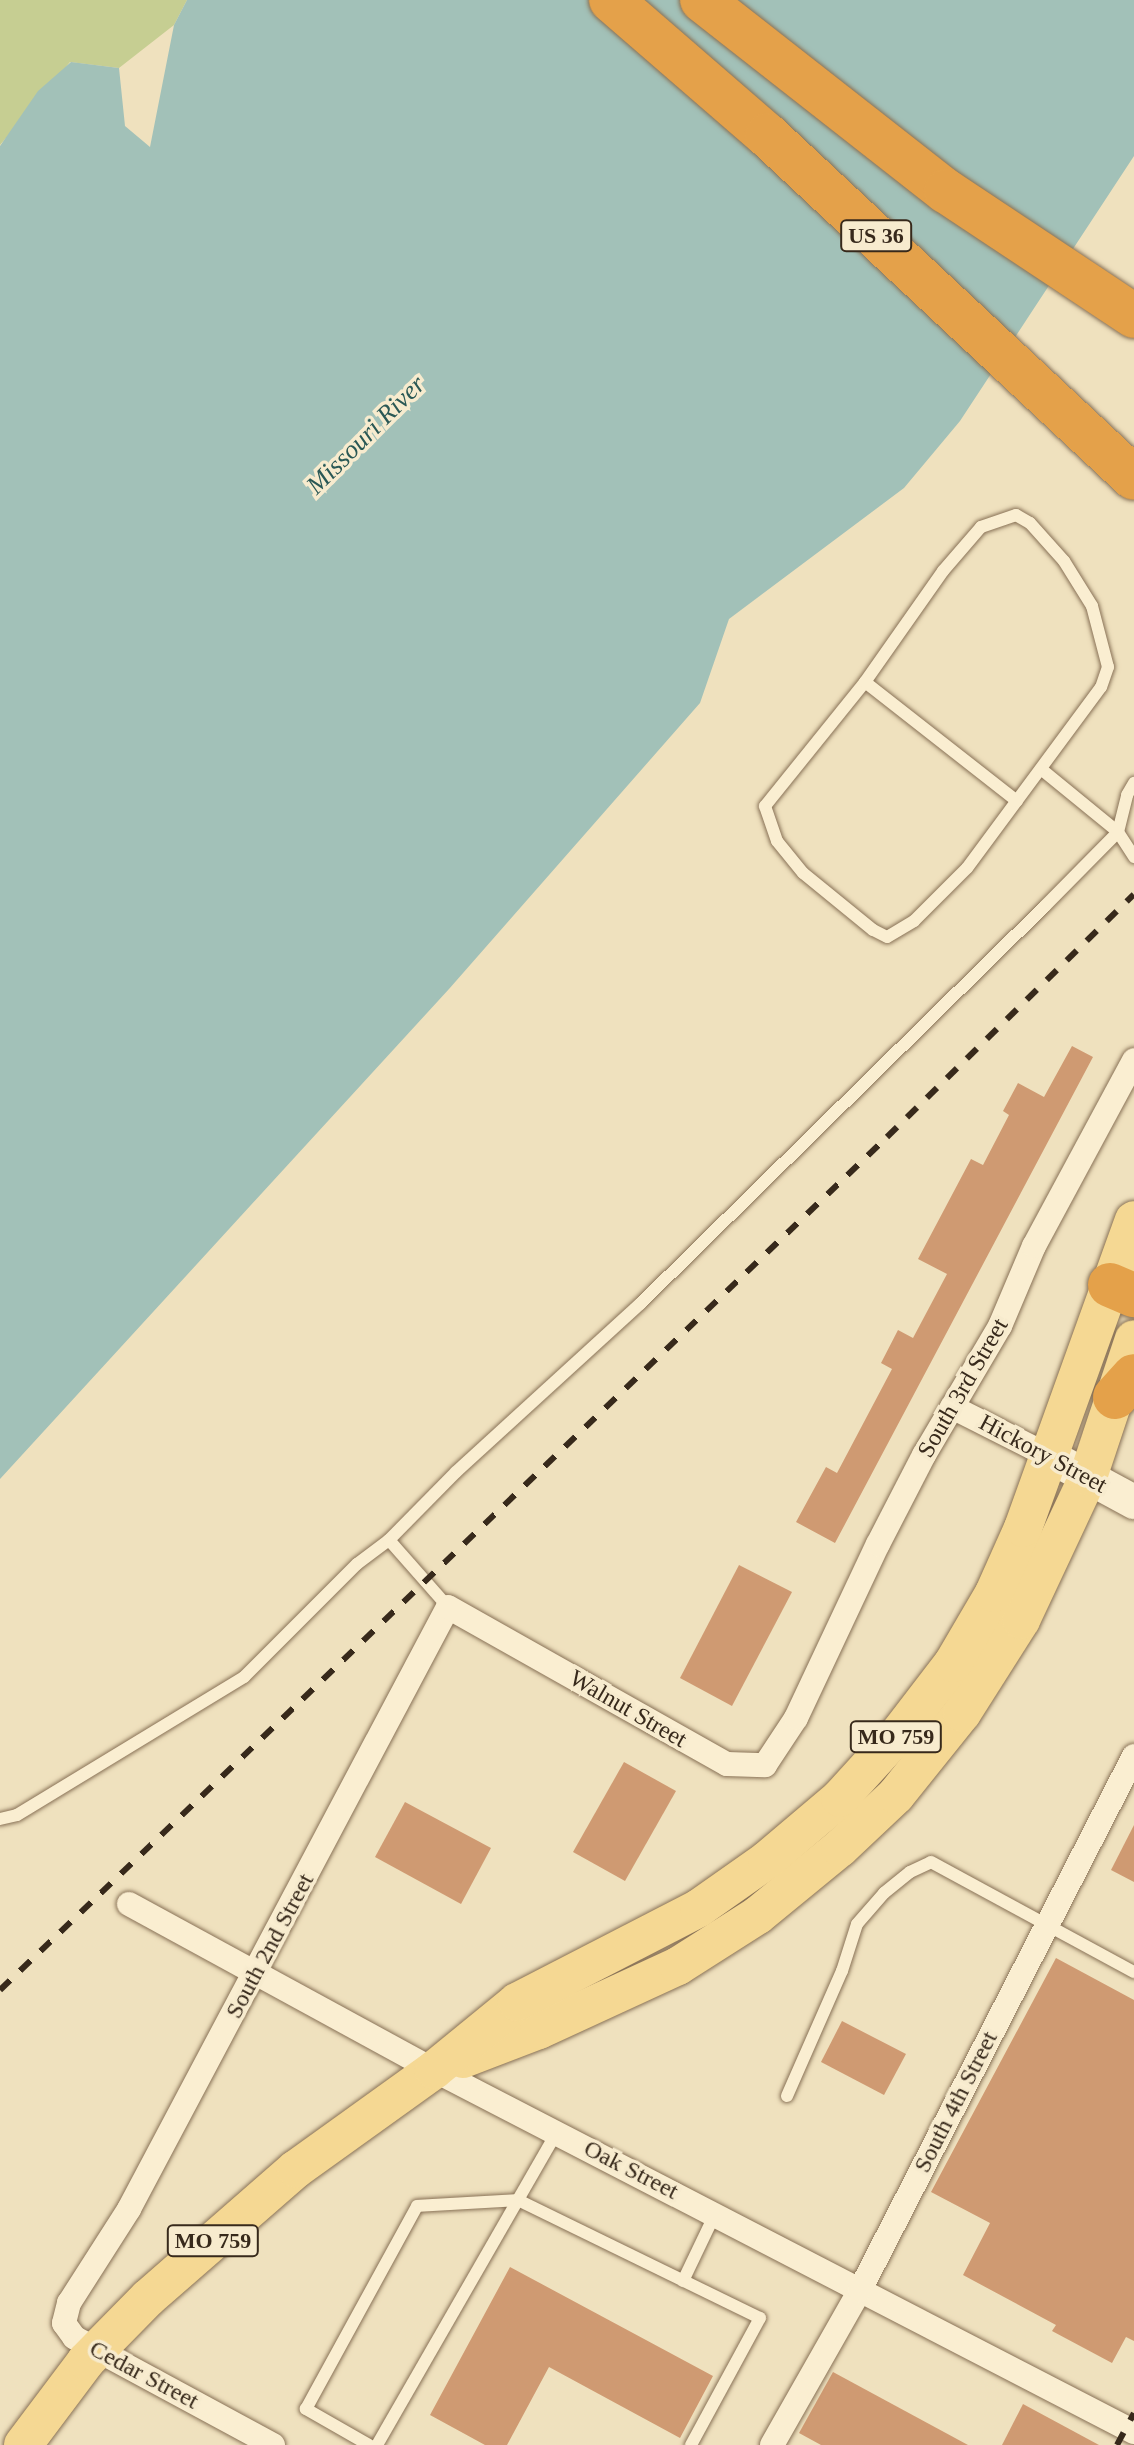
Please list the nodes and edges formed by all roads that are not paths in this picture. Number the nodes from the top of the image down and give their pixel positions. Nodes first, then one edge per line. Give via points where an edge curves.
1 (611, 0) edge
2 (702, 0) edge
3 (1134, 316) edge
4 (1134, 478) edge
5 (865, 682) junction
6 (1041, 769) junction
7 (1134, 783) edge
8 (1017, 801) junction
9 (1118, 832) junction
10 (1134, 857) edge
11 (1134, 1060) edge
12 (1134, 1220) edge
13 (1126, 1288) edge
14 (1134, 1339) edge
15 (1124, 1387) edge
16 (952, 1407) junction
17 (1049, 1456) junction
18 (1088, 1477) junction
19 (1134, 1502) edge
20 (389, 1540) junction
21 (448, 1607) junction
22 (796, 1718) joint
23 (1134, 1756) edge
24 (0, 1819) edge
25 (129, 1904) dead end
26 (1046, 1927) junction
27 (1134, 1972) edge
28 (255, 1974) junction
29 (434, 2070) junction
30 (787, 2096) dead end
31 (557, 2132) junction
32 (518, 2200) junction
33 (715, 2214) junction
34 (84, 2279) joint
35 (683, 2281) junction
36 (860, 2290) junction
37 (97, 2350) junction
38 (1134, 2432) edge
39 (23, 2445) edge
40 (273, 2445) edge
41 (369, 2445) edge
42 (377, 2445) edge
43 (691, 2445) edge
44 (772, 2445) edge

1 - 4 highway, US 36 via 767,135
2 - 3 highway via 946,191
5 - 6 lane via 943,571 981,527 1016,515 1064,561 1092,606 1108,667 1101,687
5 - 8 lane
5 - 8 lane via 765,806 777,841 803,873 873,930 887,937 914,921 967,868
6 - 8 lane
6 - 9 lane
7 - 9 lane
9 - 10 lane
9 - 20 lane via 640,1304
11 - 16 street, South 3rd Street via 1034,1246 1000,1326
12 - 13 main road, MO 759
13 - 17 main road, MO 759
14 - 15 main road, MO 759
15 - 18 main road, MO 759
16 - 17 street, Hickory Street
16 - 22 street, South 3rd Street via 878,1544
17 - 18 street, Hickory Street
17 - 29 main road, MO 759 via 994,1593 953,1663 840,1798 699,1908 517,2002
18 - 19 street, Hickory Street
18 - 29 main road, MO 759 via 1021,1620 962,1713 896,1795 840,1848 758,1915 678,1966 539,2030
20 - 21 lane
20 - 24 lane via 357,1564 244,1677 17,1815
21 - 22 street, Walnut Street via 727,1764 765,1765
21 - 28 street, South 2nd Street
23 - 26 street, South 4th Street
25 - 28 street, Oak Street
26 - 27 lane
26 - 30 lane via 931,1862 910,1872 857,1924
26 - 36 street, South 4th Street
28 - 29 street, Oak Street
28 - 34 street, South 2nd Street via 129,2209
29 - 31 street, Oak Street
29 - 37 main road, MO 759 via 296,2169 148,2298
31 - 32 lane
31 - 33 street, Oak Street
32 - 35 lane
32 - 41 lane via 417,2206 306,2409
32 - 42 lane
33 - 35 lane
33 - 36 street, Oak Street
34 - 37 street, Cedar Street via 64,2323 74,2337
35 - 43 lane via 760,2318
36 - 38 street, Oak Street
36 - 44 street, South 4th Street
37 - 39 main road, MO 759
37 - 40 street, Cedar Street

